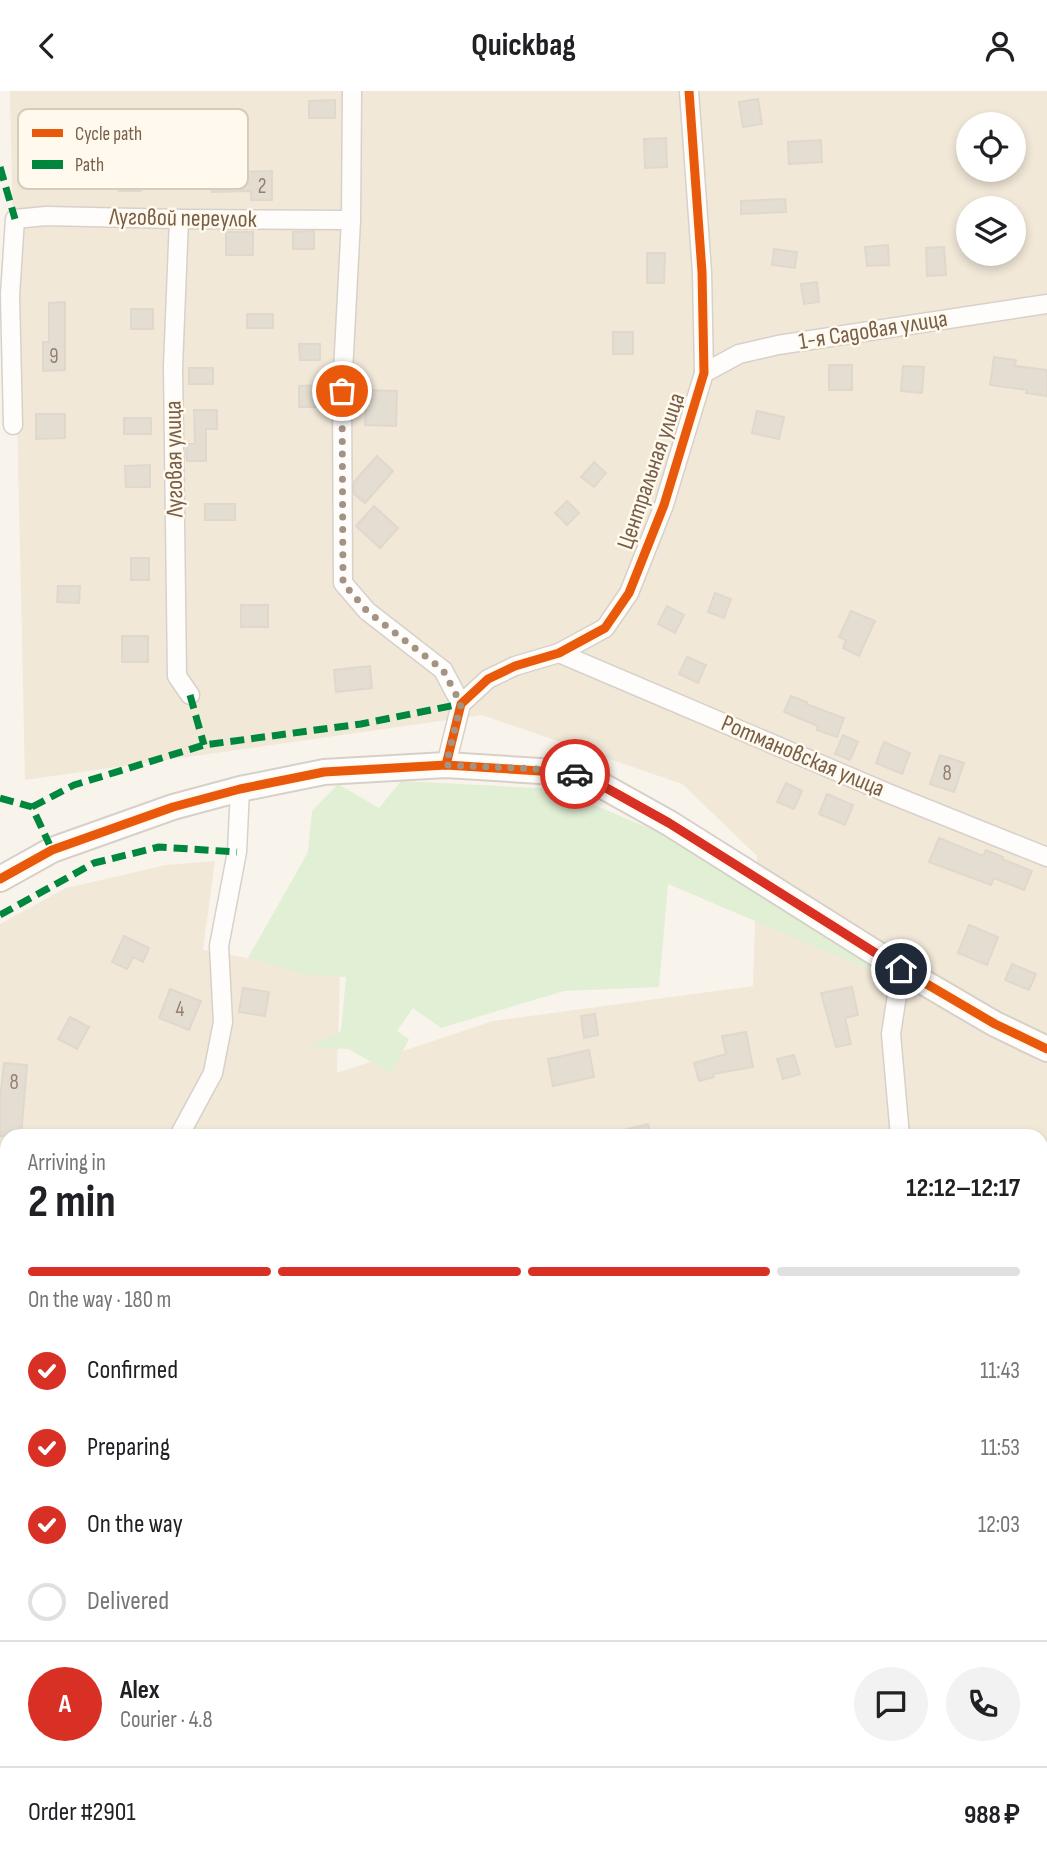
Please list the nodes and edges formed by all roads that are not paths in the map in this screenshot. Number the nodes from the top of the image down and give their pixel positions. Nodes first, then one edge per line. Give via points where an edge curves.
1 (352, 91) edge
2 (689, 91) edge
3 (179, 219) junction
4 (351, 220) junction
5 (1047, 304) edge
6 (704, 373) junction
7 (13, 425) dead end
8 (559, 653) junction
9 (190, 695) dead end
10 (461, 704) junction
11 (446, 765) junction
12 (240, 789) junction
13 (1047, 857) edge
14 (0, 879) edge
15 (901, 969) junction
16 (1047, 1049) edge
17 (183, 1129) edge
18 (899, 1129) edge

1 - 4 street
2 - 6 street, Центральная улица
3 - 4 street, Луговой переулок
3 - 7 street, Луговой переулок via 15,219 10,295
3 - 9 street, Луговая улица via 173,367 177,676
4 - 10 street via 342,391 343,583 367,611 443,670
5 - 6 street, 1-я Садовая улица via 778,345 738,354
6 - 8 street, Центральная улица via 664,505 629,593 604,628
8 - 10 street, Центральная улица via 488,679
8 - 13 street, Ротмановская улица
10 - 11 street
11 - 12 street via 324,772
11 - 15 street via 560,771 592,780
12 - 14 street via 87,836
12 - 17 street via 237,852 219,946 223,1022 213,1073
15 - 16 street
15 - 18 street via 891,1034

